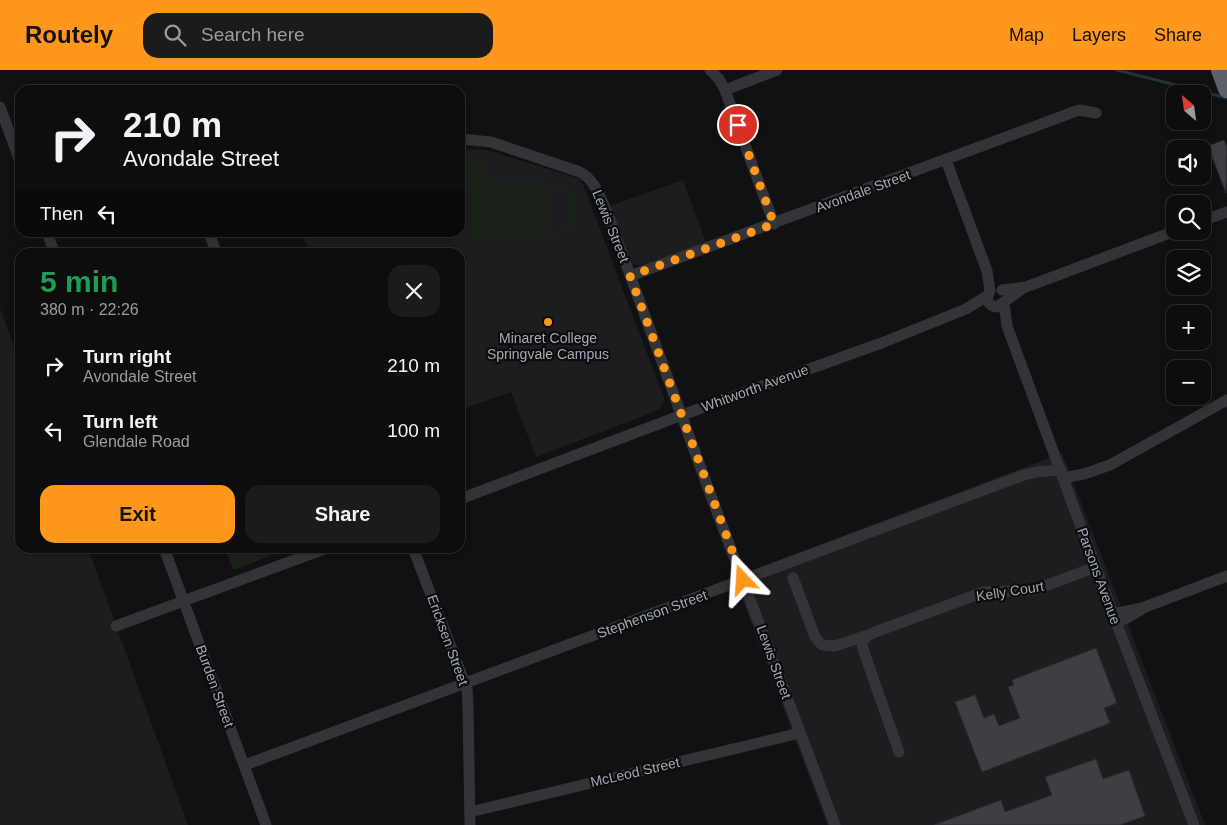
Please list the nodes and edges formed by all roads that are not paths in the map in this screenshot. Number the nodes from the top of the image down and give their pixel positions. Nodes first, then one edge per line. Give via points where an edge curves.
1 (710, 70) edge
2 (777, 70) edge
3 (725, 90) junction
4 (0, 108) edge
5 (1096, 113) dead end
6 (465, 139) edge
7 (15, 144) edge
8 (946, 160) junction
9 (1227, 212) edge
10 (1211, 218) edge
11 (774, 224) junction
12 (1166, 234) edge
13 (630, 276) junction
14 (997, 298) junction
15 (1227, 400) edge
16 (682, 415) junction
17 (1062, 474) junction
18 (465, 497) edge
19 (166, 553) edge
20 (313, 553) edge
21 (415, 553) edge
22 (1096, 567) junction
23 (1227, 576) edge
24 (793, 578) dead end
25 (743, 580) junction
26 (183, 600) junction
27 (1115, 618) junction
28 (116, 626) dead end
29 (868, 635) junction
30 (464, 683) junction
31 (800, 733) junction
32 (899, 752) dead end
33 (245, 765) junction
34 (470, 812) junction
35 (266, 825) edge
36 (470, 825) edge
37 (835, 825) edge
38 (1194, 825) edge

1 - 3 street
2 - 3 street
3 - 11 street
4 - 7 street
5 - 8 street, Avondale Street via 1079,110
6 - 13 street, Lewis Street via 491,142 588,177 607,212
8 - 11 street, Avondale Street
8 - 14 street, Parsons Avenue
9 - 10 street
11 - 13 street, Avondale Street
12 - 14 street, Whitworth Avenue
13 - 16 street, Lewis Street
14 - 16 street, Whitworth Avenue
14 - 17 street, Parsons Avenue
15 - 17 street, Stephenson Street via 1110,465 1084,474
16 - 18 street, Whitworth Avenue
16 - 25 street, Lewis Street
17 - 22 street, Parsons Avenue
17 - 25 street, Stephenson Street via 1036,472 1024,475
19 - 26 street, Burden Street
20 - 26 street
21 - 30 street, Ericksen Street
22 - 27 street, Parsons Avenue
22 - 29 street, Kelly Court via 1034,590 984,592
23 - 27 street via 1145,607 1127,618
24 - 29 street, Kelly Court via 815,637 822,645 835,646
25 - 30 street, Stephenson Street
25 - 31 street, Lewis Street
26 - 28 street
26 - 33 street, Burden Street
27 - 38 street, Parsons Avenue
29 - 32 street via 862,644
30 - 33 street, Stephenson Street
30 - 34 street, Ericksen Street via 468,705
31 - 34 street, McLeod Street
31 - 37 street, Lewis Street
33 - 35 street, Burden Street
34 - 36 street, Ericksen Street

